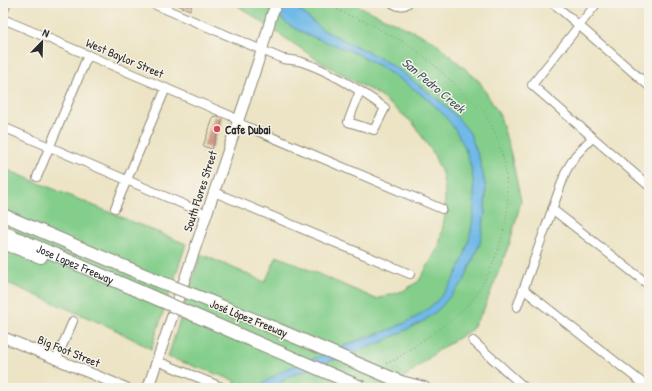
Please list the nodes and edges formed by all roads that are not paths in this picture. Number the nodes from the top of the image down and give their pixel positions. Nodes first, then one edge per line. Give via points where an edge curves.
1 (7, 3) edge
2 (153, 3) edge
3 (277, 3) edge
4 (392, 3) edge
5 (408, 3) edge
6 (553, 3) edge
7 (597, 3) edge
8 (3, 12) edge
9 (3, 19) edge
10 (578, 25) junction
11 (262, 50) junction
12 (88, 55) junction
13 (649, 86) edge
14 (166, 88) junction
15 (360, 91) junction
16 (237, 121) junction
17 (3, 127) edge
18 (592, 138) junction
19 (49, 147) junction
20 (37, 177) dead end
21 (127, 181) junction
22 (649, 186) edge
23 (214, 192) junction
24 (3, 207) edge
25 (115, 208) dead end
26 (442, 209) dead end
27 (552, 209) junction
28 (206, 214) junction
29 (3, 216) edge
30 (3, 232) edge
31 (3, 243) edge
32 (82, 248) junction
33 (410, 274) dead end
34 (649, 285) edge
35 (523, 289) junction
36 (148, 295) junction
37 (517, 307) dead end
38 (73, 320) dead end
39 (3, 337) edge
40 (473, 341) dead end
41 (56, 360) junction
42 (157, 361) junction
43 (401, 382) junction
44 (205, 384) edge
45 (126, 388) edge
46 (148, 388) edge
47 (224, 388) edge
48 (363, 388) edge
49 (416, 388) edge
50 (424, 388) edge
51 (525, 388) edge
52 (649, 388) edge

1 - 8 street
2 - 11 street
3 - 11 main road, South Flores Street
4 - 5 street via 398,6
6 - 10 street
7 - 10 street
9 - 12 street, West Baylor Street
10 - 13 street
10 - 18 street via 532,85
11 - 15 street via 283,59 301,62
11 - 16 main road, South Flores Street
12 - 14 street, West Baylor Street
12 - 19 street
14 - 16 street, West Baylor Street via 231,116
14 - 21 street
15 - 15 street via 386,108 374,130 348,122
16 - 23 main road, South Flores Street
16 - 26 street, West Baylor Street
17 - 19 street
18 - 22 street
18 - 27 street via 571,161
19 - 20 street
19 - 21 street
21 - 25 street
21 - 28 street
23 - 28 main road, South Flores Street
23 - 33 street
24 - 32 highway
27 - 34 street
27 - 35 street
28 - 42 main road, South Flores Street
29 - 32 highway, Jose Lopez Freeway
30 - 36 highway, Jose Lopez Freeway
31 - 36 highway
32 - 43 highway, José López Freeway, bridge
35 - 37 street
35 - 52 street
36 - 48 highway, José López Freeway, bridge
38 - 41 street
39 - 41 main road, Big Foot Street
40 - 51 street
41 - 45 main road, Big Foot Street
42 - 44 street
42 - 46 main road, South Flores Street
43 - 49 highway, José López Freeway
43 - 50 highway
44 - 47 street

